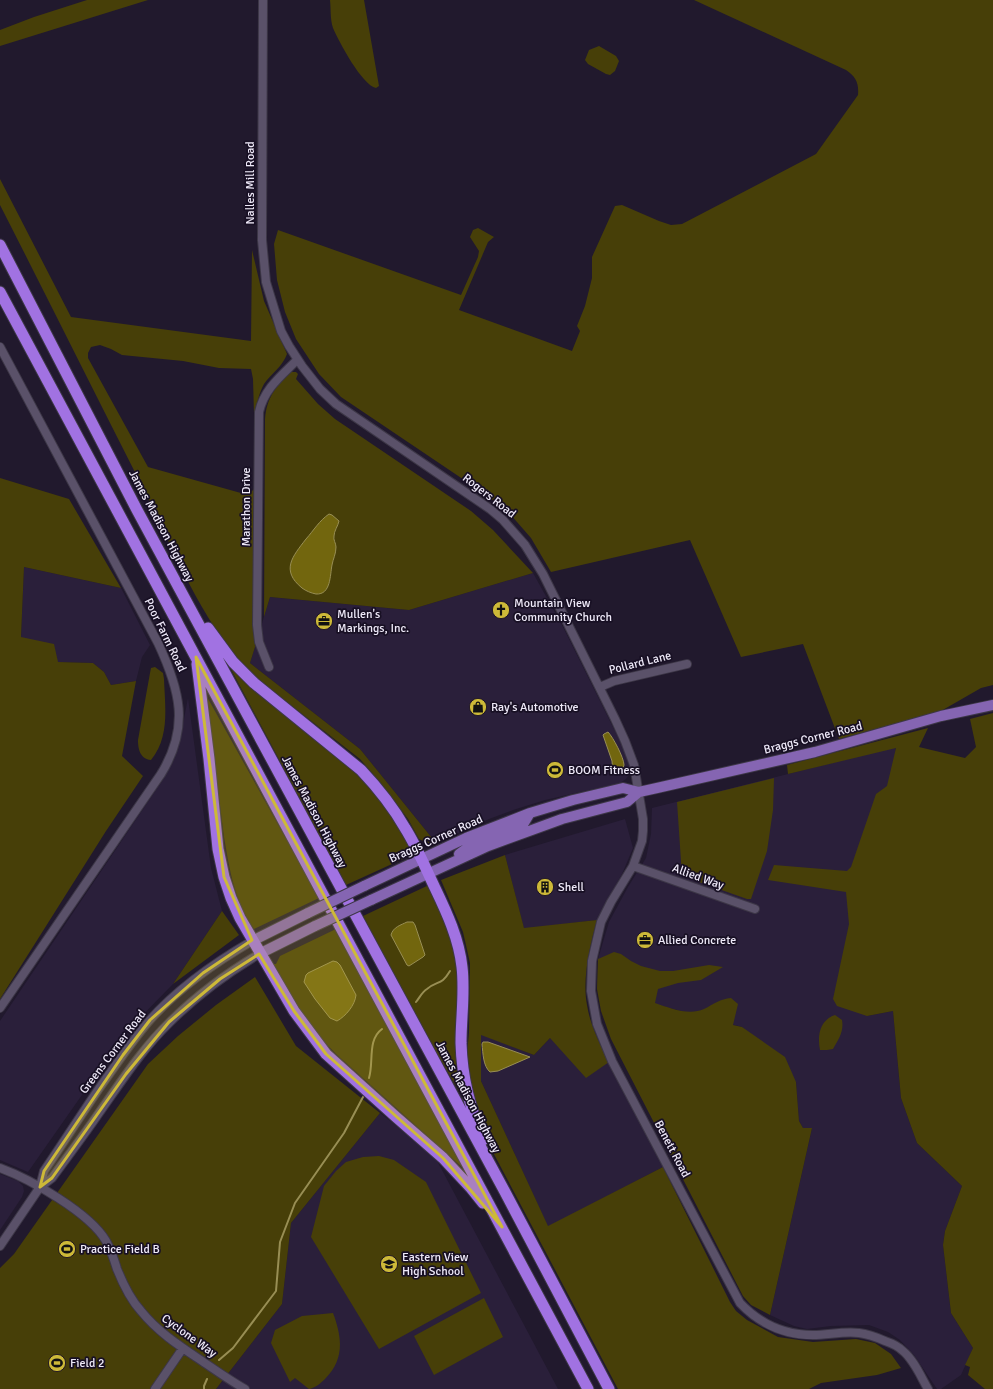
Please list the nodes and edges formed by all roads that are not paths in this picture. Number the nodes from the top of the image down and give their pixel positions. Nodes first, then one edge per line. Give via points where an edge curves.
1 (263, 0) edge
2 (0, 245) edge
3 (0, 292) edge
4 (0, 347) edge
5 (297, 360) junction
6 (178, 586) junction
7 (196, 657) junction
8 (687, 664) dead end
9 (269, 666) dead end
10 (600, 687) junction
11 (993, 705) edge
12 (639, 792) junction
13 (530, 813) junction
14 (421, 859) junction
15 (446, 864) junction
16 (634, 866) junction
17 (428, 873) junction
18 (755, 909) dead end
19 (252, 940) junction
20 (259, 954) junction
21 (0, 1008) edge
22 (0, 1168) edge
23 (40, 1186) junction
24 (505, 1192) junction
25 (502, 1227) junction
26 (0, 1246) edge
27 (183, 1348) junction
28 (155, 1389) edge
29 (245, 1389) edge
30 (588, 1389) edge
31 (609, 1389) edge
32 (928, 1389) edge

1 - 5 street, Nalles Mill Road via 262,240 266,282 274,310 281,331
2 - 6 highway, James Madison Highway
3 - 7 highway
4 - 21 street, Poor Farm Road via 171,670 177,689 179,718 173,748 161,774
5 - 9 street, Marathon Drive via 269,388 259,412 258,625 259,642
5 - 10 street, Rogers Road via 320,389 336,404 503,520 525,545 543,574
6 - 14 highway via 243,673 369,778 396,813
6 - 24 highway, James Madison Highway
7 - 19 highway via 221,862 230,898
7 - 25 highway
8 - 10 street, Pollard Lane via 614,681
10 - 12 street, Rogers Road via 629,751
11 - 12 main road, Braggs Corner Road via 941,716 815,752
12 - 13 main road, Braggs Corner Road via 623,788
12 - 15 main road, Braggs Corner Road via 627,802 542,826
12 - 16 street, Benett Road via 643,831
13 - 14 main road, Braggs Corner Road
13 - 15 main road via 524,823 474,843
14 - 17 highway
14 - 19 main road, Braggs Corner Road, bridge
15 - 17 main road, Braggs Corner Road
16 - 18 street, Allied Way
16 - 32 street, Benett Road via 601,922 595,945 591,991 598,1024 612,1061 740,1303 752,1315 775,1329 812,1335 857,1332 893,1344 911,1359
17 - 20 main road, Braggs Corner Road, bridge
17 - 24 highway via 452,926 461,961 461,1043 467,1094
19 - 20 highway
19 - 23 street, Greens Corner Road via 192,981 146,1026 122,1055 44,1171
20 - 23 street, Greens Corner Road via 220,979 169,1022 126,1074 52,1178
20 - 25 highway via 294,1011 326,1054 443,1158
22 - 23 street
23 - 26 street, Greens Corner Road
23 - 27 street, Cyclone Way via 98,1229 110,1247 122,1281 133,1301 155,1327
24 - 31 highway, James Madison Highway
25 - 30 highway
27 - 28 street
27 - 29 street, Cyclone Way

